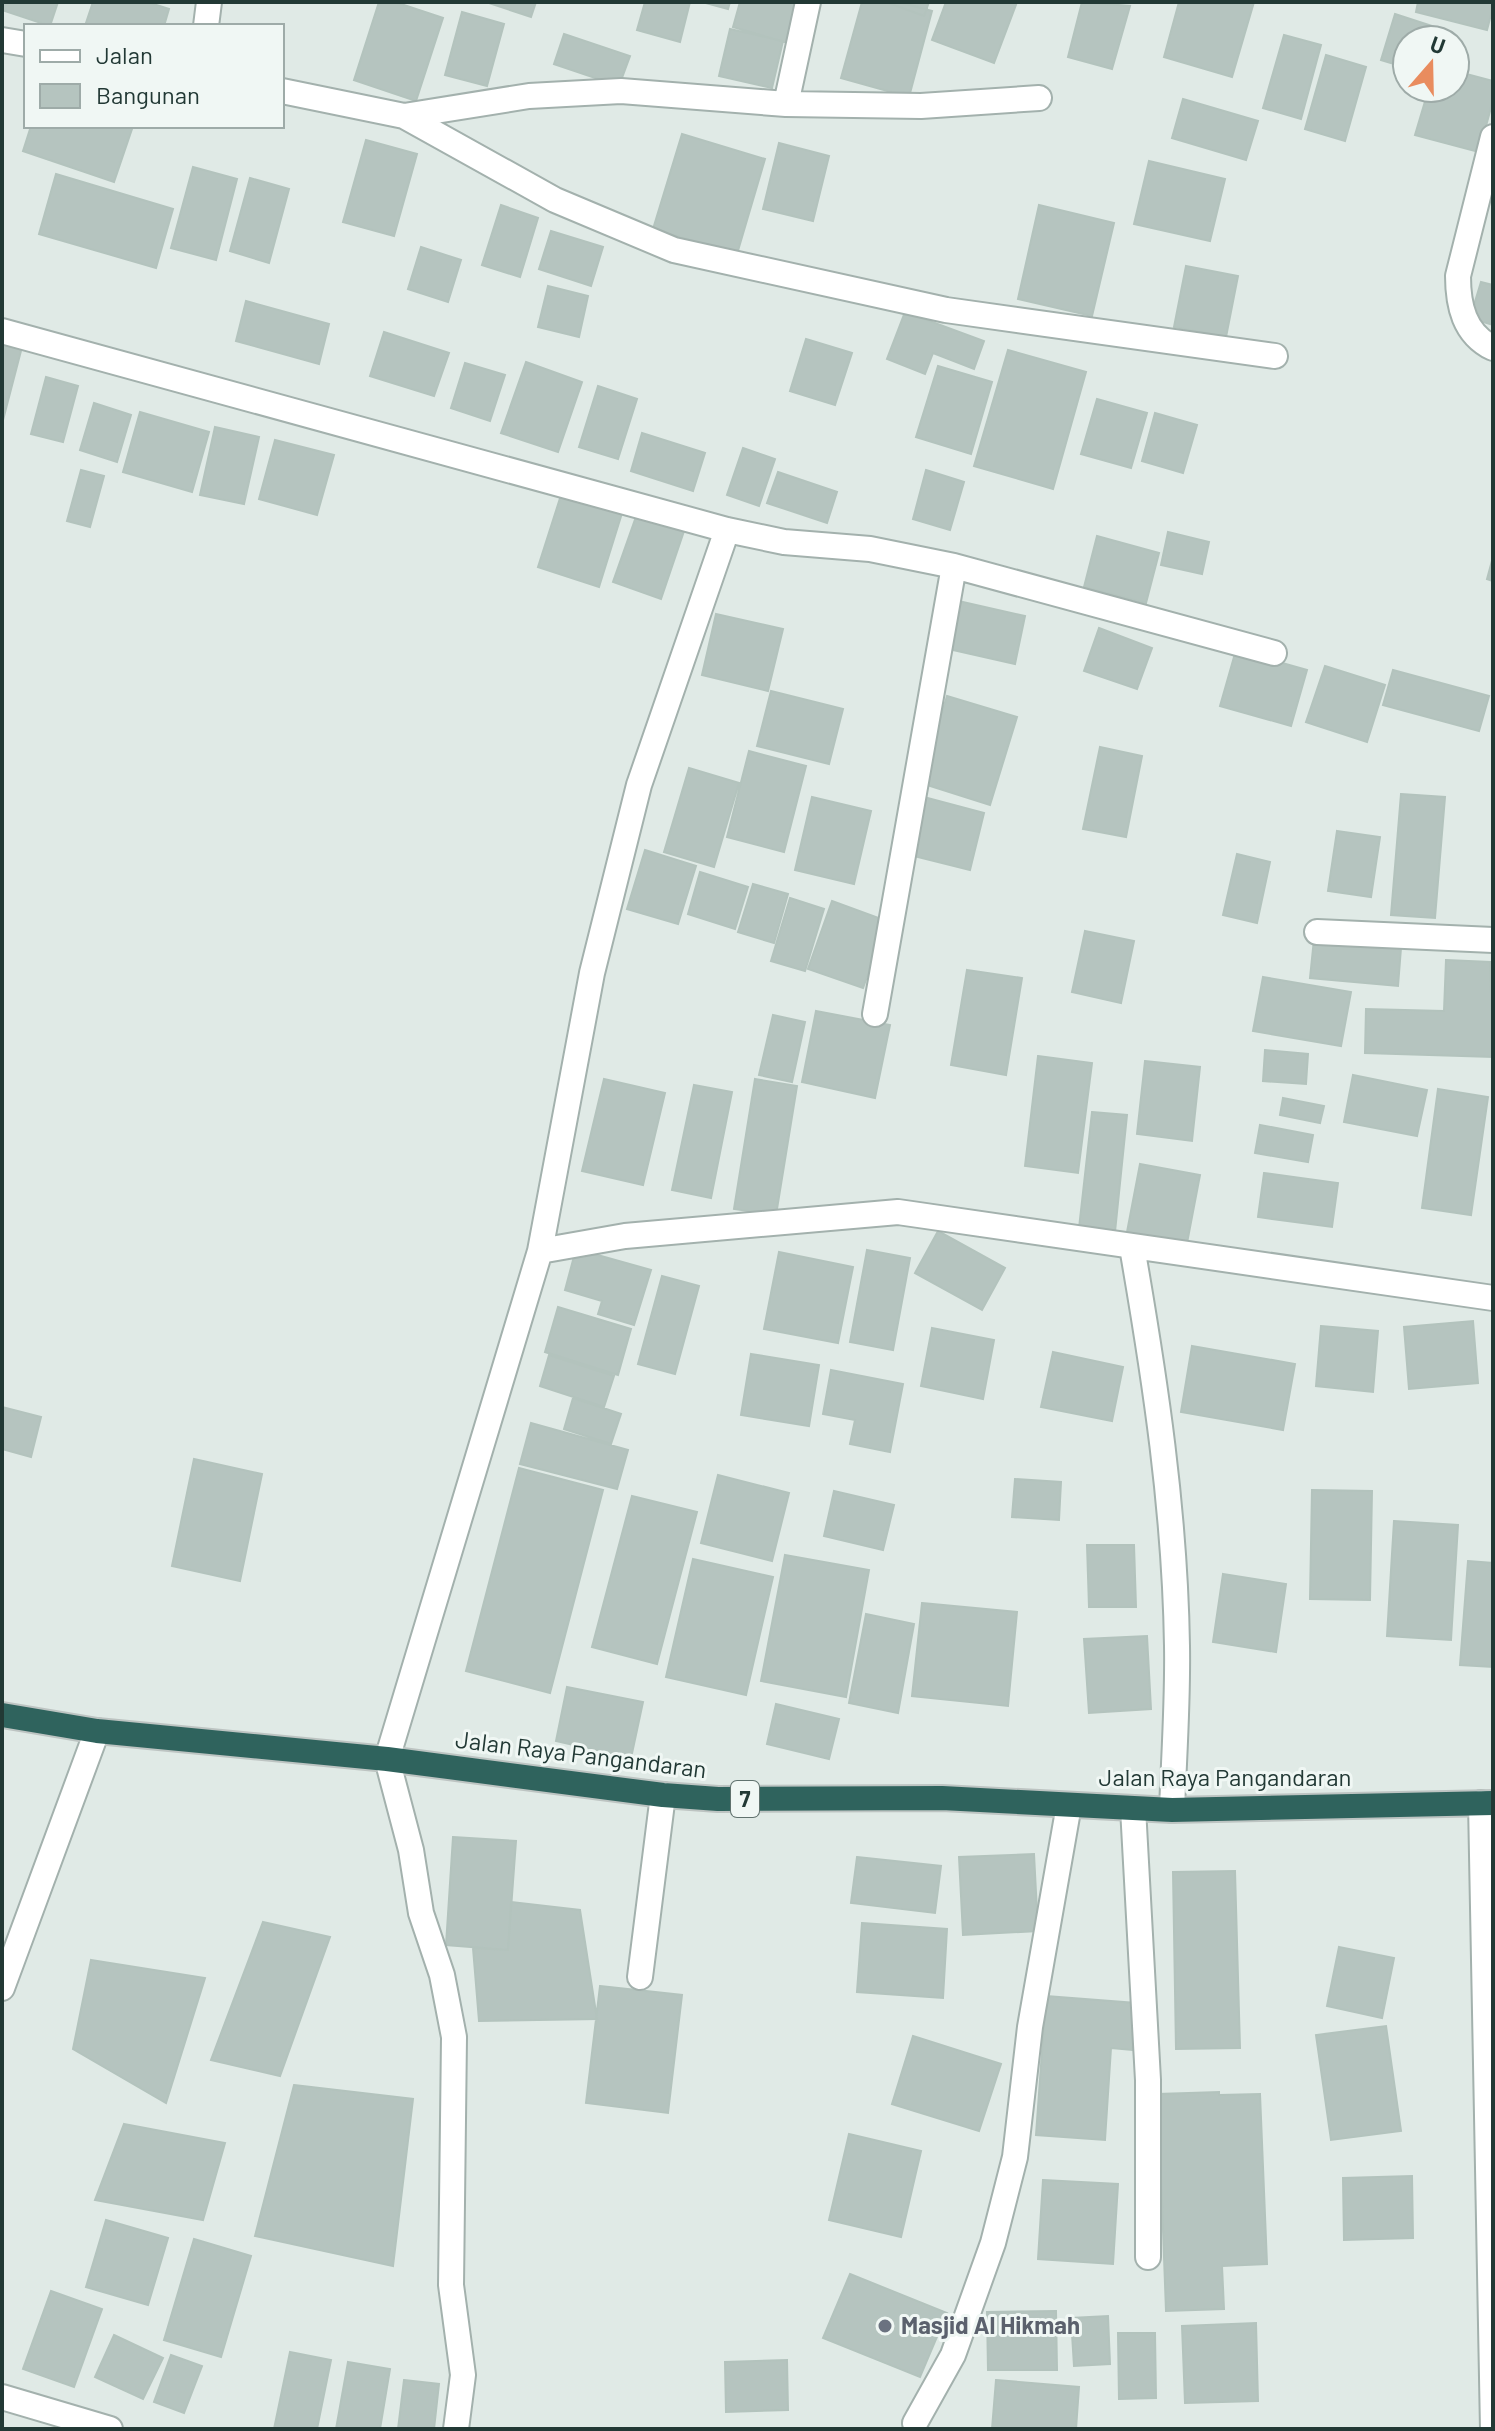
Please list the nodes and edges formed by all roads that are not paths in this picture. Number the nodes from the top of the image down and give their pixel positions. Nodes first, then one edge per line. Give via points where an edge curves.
1 (209, 2) edge
2 (808, 2) edge
3 (206, 24) edge
4 (2, 40) edge
5 (24, 44) edge
6 (284, 91) edge
7 (1039, 98) dead end
8 (786, 104) junction
9 (404, 116) junction
10 (1493, 137) edge
11 (2, 331) edge
12 (1493, 348) edge
13 (1275, 356) dead end
14 (727, 530) junction
15 (954, 566) junction
16 (1274, 653) dead end
17 (1317, 932) dead end
18 (1493, 940) edge
19 (875, 1014) dead end
20 (1132, 1247) junction
21 (540, 1251) junction
22 (1493, 1298) edge
23 (2, 1715) edge
24 (97, 1731) junction
25 (387, 1759) junction
26 (663, 1795) junction
27 (1487, 1803) edge
28 (1069, 1805) junction
29 (1133, 1808) junction
30 (1172, 1810) junction
31 (640, 1977) dead end
32 (2, 1988) edge
33 (1148, 2257) dead end
34 (2, 2397) edge
35 (915, 2423) dead end
36 (110, 2429) edge
37 (456, 2429) edge
38 (1493, 2429) edge

1 - 3 street
2 - 8 street
4 - 5 street
6 - 9 street
7 - 8 street via 921,106
8 - 9 street via 621,91 529,96
9 - 13 street via 555,200 674,250 946,310
10 - 12 street via 1458,276 1458,298 1468,326
11 - 14 street
14 - 15 street
14 - 21 street via 635,799 592,973
15 - 16 street
15 - 19 street
17 - 18 street
20 - 21 street via 898,1212 625,1236
20 - 22 street
20 - 30 street via 1161,1417 1169,1510 1177,1646
21 - 25 street
23 - 24 highway, Jalan Raya Pangandaran / 7
24 - 25 highway, Jalan Raya Pangandaran / 7
24 - 32 street
25 - 26 highway, Jalan Raya Pangandaran / 7
25 - 37 street via 454,2037 451,2285 463,2375
26 - 28 highway, Jalan Raya Pangandaran / 7
26 - 31 street
27 - 30 highway, Jalan Raya Pangandaran / 7
27 - 38 street
28 - 29 highway, Jalan Raya Pangandaran / 7
28 - 35 street via 1030,2027 1015,2157 993,2243 953,2355
29 - 30 highway, Jalan Raya Pangandaran / 7
29 - 33 street via 1148,2080
34 - 36 street

